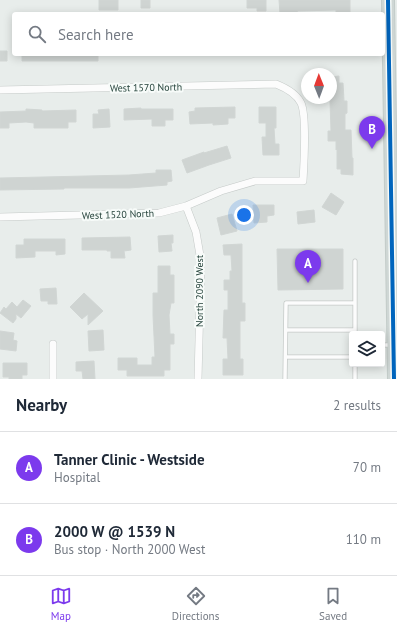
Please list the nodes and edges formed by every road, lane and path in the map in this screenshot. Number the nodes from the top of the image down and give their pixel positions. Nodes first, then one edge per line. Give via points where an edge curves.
1 (388, 0) edge
2 (0, 90) edge
3 (303, 181) joint
4 (394, 202) edge
5 (186, 206) junction
6 (0, 217) edge
7 (354, 261) dead end
8 (355, 303) junction
9 (286, 330) junction
10 (355, 331) edge
11 (349, 332) edge
12 (53, 344) dead end
13 (387, 345) edge
14 (286, 357) junction
15 (349, 357) edge
16 (355, 367) edge
17 (53, 379) edge
18 (198, 379) edge
19 (286, 379) edge
20 (355, 379) edge
21 (394, 379) edge

1 - 4 main road
2 - 3 street, West 1570 North via 276,84 291,91 301,102 304,119
3 - 5 street, West 1520 North via 255,181
4 - 13 main road
5 - 6 street, West 1520 North via 159,213
5 - 18 street, North 2090 West via 196,232 201,261
7 - 8 lane
8 - 9 lane via 286,303
8 - 10 lane
9 - 11 lane
9 - 14 lane
12 - 17 street
13 - 21 main road
14 - 15 lane
14 - 19 lane
16 - 20 lane

